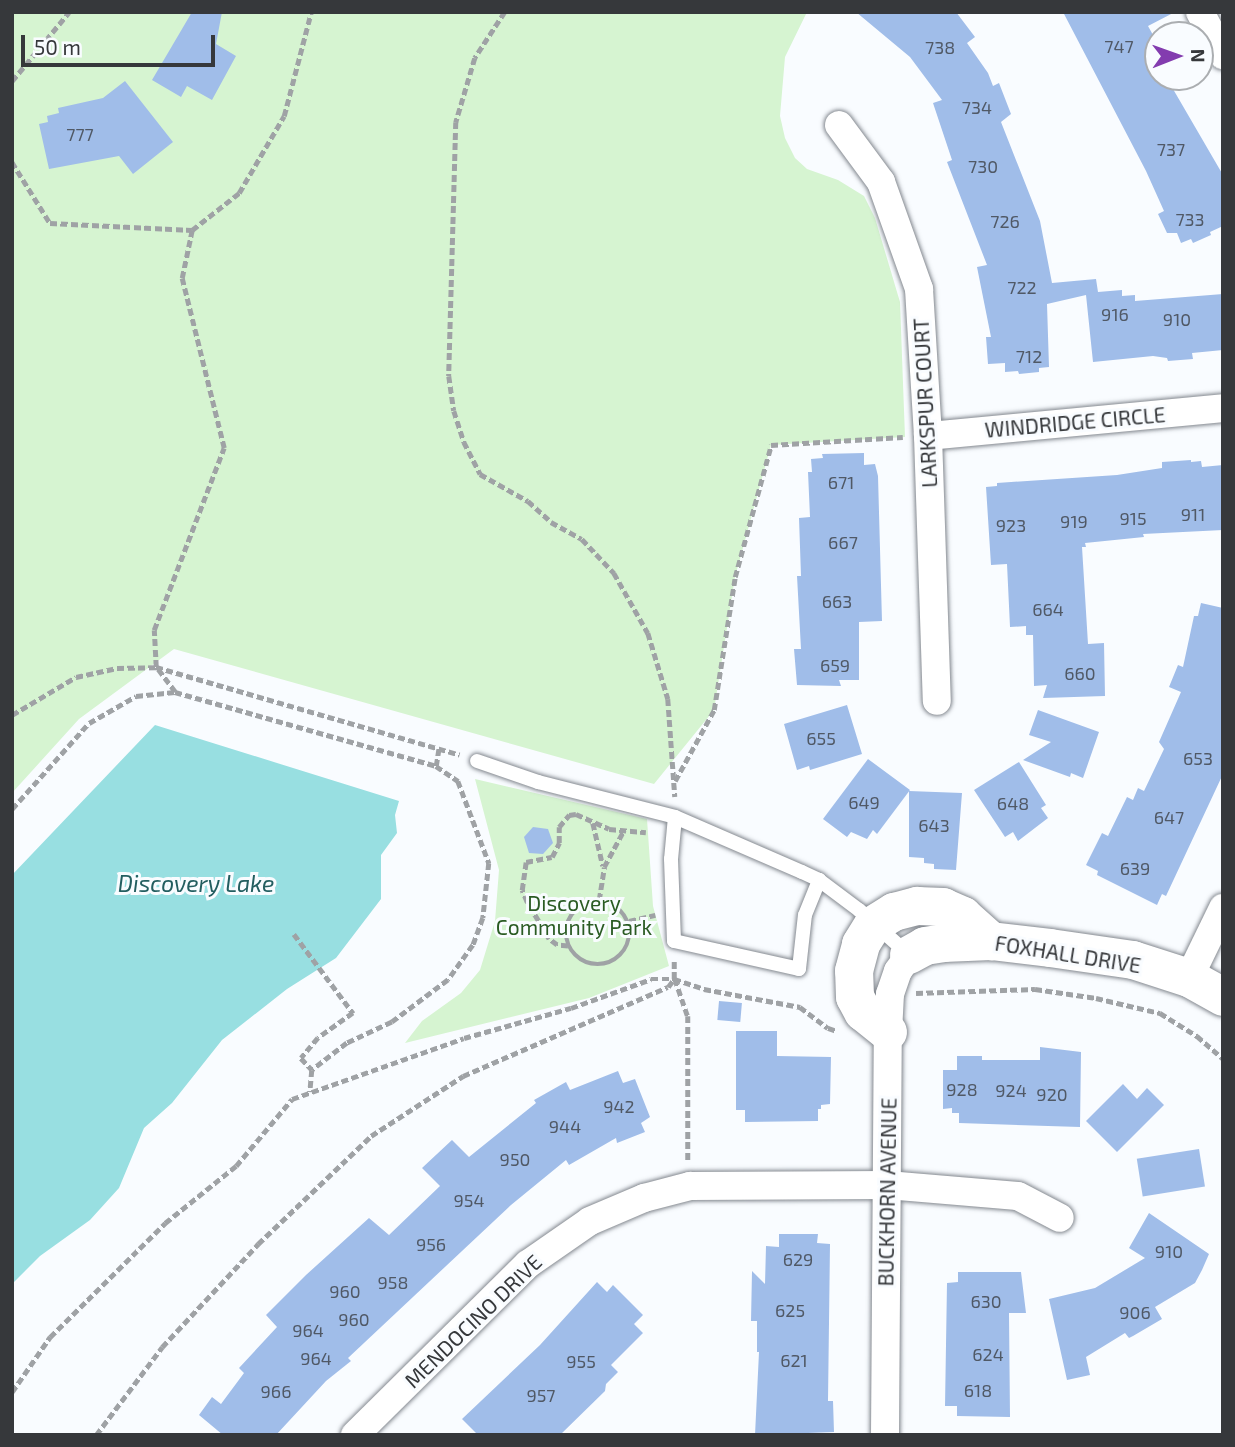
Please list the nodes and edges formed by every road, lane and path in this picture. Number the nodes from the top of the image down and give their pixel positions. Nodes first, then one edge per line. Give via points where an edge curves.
1 (69, 12) edge
2 (311, 12) edge
3 (505, 12) edge
4 (1200, 12) edge
5 (1223, 55) edge
6 (12, 80) edge
7 (839, 125) dead end
8 (12, 162) edge
9 (192, 230) junction
10 (1223, 408) edge
11 (917, 436) junction
12 (156, 667) junction
13 (176, 692) junction
14 (937, 701) dead end
15 (12, 715) edge
16 (439, 748) junction
17 (477, 761) joint
18 (436, 766) junction
19 (12, 808) edge
20 (676, 817) junction
21 (593, 822) junction
22 (624, 830) junction
23 (604, 867) junction
24 (819, 880) junction
25 (599, 900) junction
26 (1223, 908) edge
27 (873, 925) junction
28 (294, 934) dead end
29 (674, 941) junction
30 (991, 941) junction
31 (568, 946) junction
32 (909, 955) junction
33 (1189, 978) junction
34 (674, 979) junction
35 (890, 994) junction
36 (1223, 997) edge
37 (888, 1032) junction
38 (1223, 1059) edge
39 (312, 1070) junction
40 (310, 1093) junction
41 (887, 1185) junction
42 (690, 1186) junction
43 (1060, 1218) dead end
44 (12, 1392) edge
45 (96, 1435) edge
46 (355, 1435) edge
47 (884, 1435) edge

1 - 6 path
2 - 9 path via 284,116 239,193
3 - 11 path via 475,58 456,122 449,376 453,411 480,474 582,540 614,573 648,633 668,699 674,783 714,710 736,577 771,445
4 - 5 street
7 - 11 street, LARKSPUR COURT via 881,182 919,289
8 - 9 path via 50,223
9 - 12 path via 183,278 224,447 154,630
10 - 11 street, WINDRIDGE CIRCLE
11 - 14 street, LARKSPUR COURT
12 - 13 path
12 - 15 path via 117,668 76,677
12 - 16 path
13 - 18 path
13 - 19 path via 136,696 89,723
16 - 17 path
16 - 18 path
17 - 20 lane via 538,782
18 - 39 path via 458,781 489,863 483,918 473,945 448,980 392,1022 347,1043
20 - 22 path via 653,832
20 - 24 lane
20 - 29 lane via 671,859
21 - 22 path
21 - 23 path
21 - 31 path via 569,815 559,827 559,843 552,857 526,862 522,872 522,890 542,929 557,945
22 - 23 path
23 - 25 path
24 - 27 lane
24 - 29 lane via 805,915 799,970
25 - 31 path via 581,905 569,918
25 - 31 path via 624,913 631,930 627,948 614,961 597,965 580,960
26 - 33 street
27 - 30 street via 894,912 917,906 943,907 963,915
27 - 32 lane
27 - 37 street via 861,944 854,971 855,998 863,1012
28 - 39 path via 353,1013 318,1038 301,1058
29 - 34 path
30 - 32 street, FOXHALL DRIVE via 925,946
30 - 33 street, FOXHALL DRIVE via 1133,960
32 - 35 street, BUCKHORN AVENUE
33 - 36 street, FOXHALL DRIVE
34 - 37 path via 800,1007 828,1028 842,1032
34 - 40 path via 651,979
34 - 42 path via 688,1016
34 - 45 path via 668,987 463,1076 371,1136 258,1244 162,1347
35 - 37 street, BUCKHORN AVENUE
35 - 38 path via 1035,989 1096,998 1160,1013
37 - 41 street, BUCKHORN AVENUE
39 - 40 path
40 - 44 path via 292,1099 236,1166 165,1223 50,1337
41 - 42 street, MENDOCINO DRIVE
41 - 43 street, MENDOCINO DRIVE via 1018,1196
41 - 47 street, BUCKHORN AVENUE
42 - 46 street, MENDOCINO DRIVE via 644,1198 590,1221 528,1264

